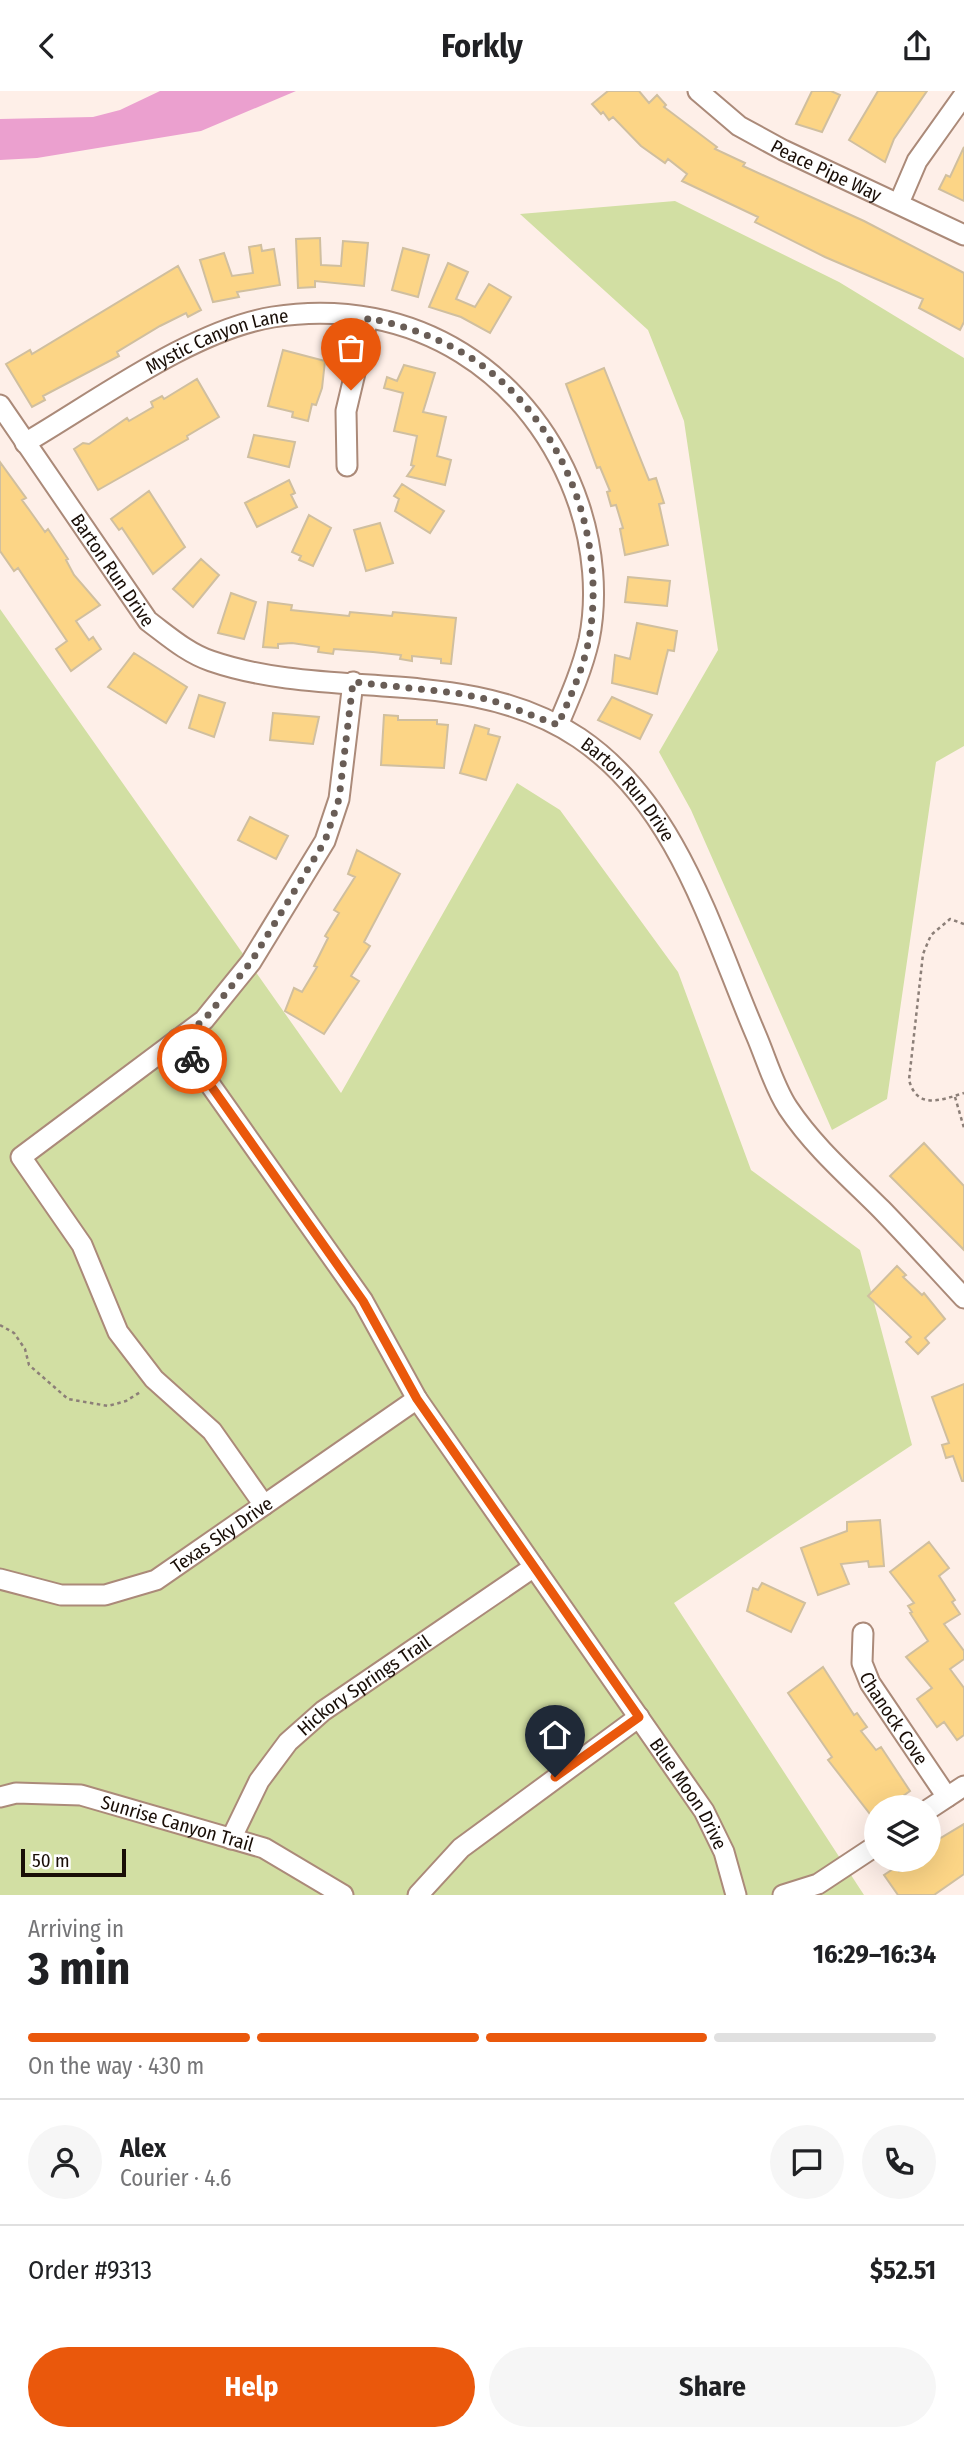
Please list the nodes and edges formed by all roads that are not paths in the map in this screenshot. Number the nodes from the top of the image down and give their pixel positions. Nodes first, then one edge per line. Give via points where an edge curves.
1 (698, 91) edge
2 (964, 95) edge
3 (898, 203) junction
4 (964, 235) edge
5 (368, 318) junction
6 (0, 405) edge
7 (25, 443) junction
8 (347, 465) dead end
9 (353, 682) junction
10 (558, 725) junction
11 (178, 1039) junction
12 (964, 1298) edge
13 (417, 1399) junction
14 (264, 1505) junction
15 (534, 1567) junction
16 (0, 1579) edge
17 (863, 1633) dead end
18 (639, 1717) junction
19 (964, 1786) edge
20 (0, 1797) edge
21 (947, 1797) junction
22 (941, 1801) edge
23 (231, 1839) junction
24 (864, 1854) edge
25 (343, 1895) edge
26 (418, 1895) edge
27 (736, 1895) edge
28 (783, 1895) edge

1 - 3 street, Peace Pipe Way via 740,126
2 - 3 street via 917,161
3 - 4 street, Peace Pipe Way
5 - 7 street, Mystic Canyon Lane via 319,314 235,325 173,355
5 - 8 street via 346,411
5 - 10 street, Mystic Canyon Lane via 428,335 495,376 549,436 569,477 586,528 592,596 586,650
6 - 7 street, Barton Run Drive
7 - 9 street, Barton Run Drive via 148,621 176,642 208,660 255,674
9 - 10 street, Barton Run Drive via 491,700
9 - 11 street via 339,799 325,841 251,962 204,1020
10 - 12 street, Barton Run Drive via 637,790 674,844 787,1107 822,1151
11 - 13 street, Blue Moon Drive via 363,1301
11 - 14 street via 21,1157 82,1245 118,1332 154,1379 212,1431
13 - 14 street, Texas Sky Drive
13 - 15 street, Blue Moon Drive
14 - 16 street, Texas Sky Drive via 156,1580 105,1595 61,1595
15 - 18 street, Blue Moon Drive
15 - 23 street, Hickory Springs Trail via 323,1711 288,1742 259,1781
17 - 21 street, Chanock Cove via 862,1663 870,1683
18 - 26 street via 461,1848
18 - 27 street, Blue Moon Drive via 704,1811 724,1852
19 - 21 street
20 - 23 street, Sunrise Canyon Trail via 16,1793 81,1795
21 - 22 street
23 - 25 street, Sunrise Canyon Trail via 264,1848
24 - 28 street via 818,1884

